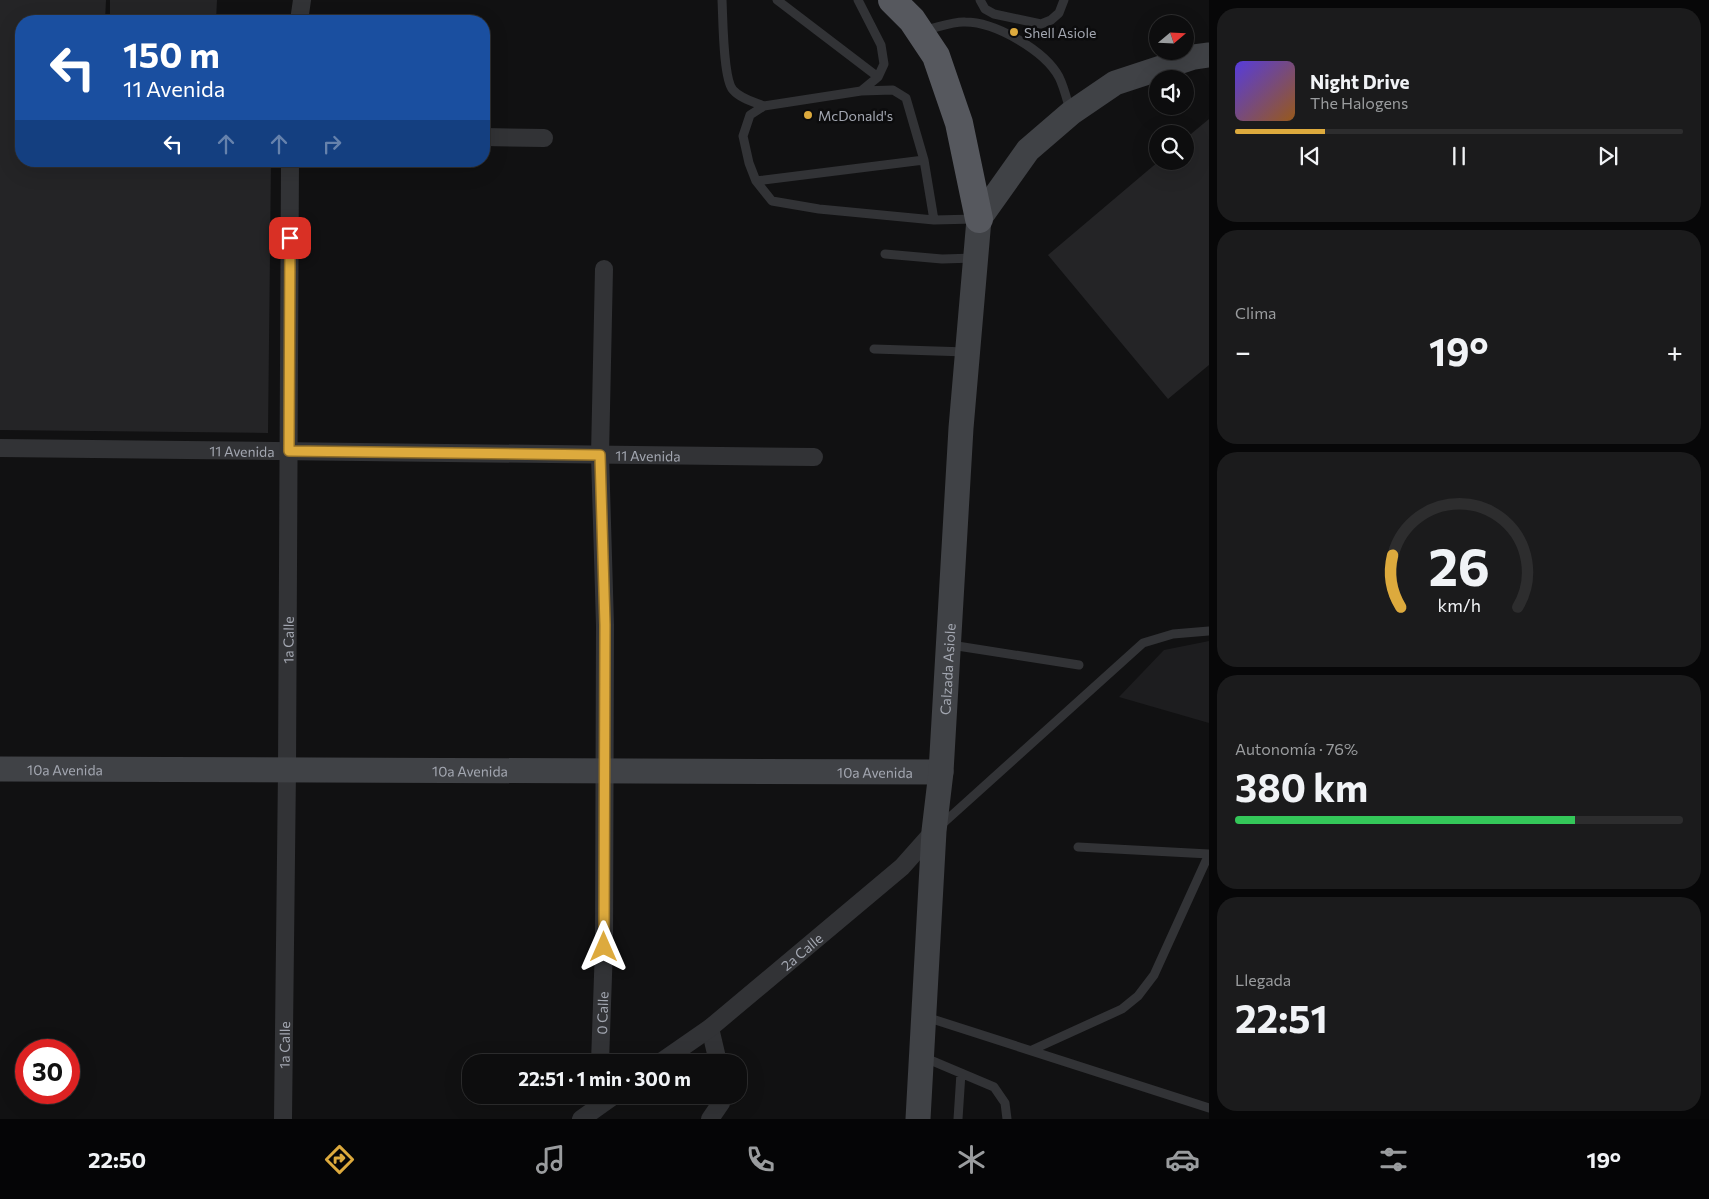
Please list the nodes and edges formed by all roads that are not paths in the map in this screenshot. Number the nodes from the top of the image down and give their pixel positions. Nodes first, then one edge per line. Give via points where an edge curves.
1 (302, 0) edge
2 (722, 0) edge
3 (777, 0) edge
4 (858, 0) edge
5 (892, 0) edge
6 (980, 0) edge
7 (1064, 0) edge
8 (300, 15) edge
9 (1019, 20) junction
10 (919, 31) junction
11 (1014, 37) junction
12 (1209, 55) edge
13 (878, 77) junction
14 (861, 91) junction
15 (764, 106) junction
16 (1071, 113) junction
17 (490, 136) edge
18 (544, 138) dead end
19 (924, 160) junction
20 (290, 167) edge
21 (756, 181) junction
22 (978, 219) junction
23 (934, 220) junction
24 (884, 254) dead end
25 (975, 258) junction
26 (604, 269) dead end
27 (874, 350) dead end
28 (967, 352) junction
29 (0, 448) edge
30 (289, 451) junction
31 (600, 455) junction
32 (814, 458) dead end
33 (1209, 631) edge
34 (948, 644) junction
35 (1079, 666) dead end
36 (0, 769) edge
37 (287, 770) junction
38 (605, 772) junction
39 (941, 772) junction
40 (934, 831) junction
41 (1078, 848) dead end
42 (1209, 854) edge
43 (924, 1016) junction
44 (710, 1028) junction
45 (1032, 1050) junction
46 (600, 1054) edge
47 (673, 1054) edge
48 (716, 1054) edge
49 (921, 1056) junction
50 (961, 1073) junction
51 (596, 1104) edge
52 (720, 1104) edge
53 (1209, 1108) edge
54 (283, 1119) edge
55 (580, 1119) edge
56 (710, 1119) edge
57 (918, 1119) edge
58 (958, 1119) edge
59 (1006, 1119) edge

1 - 8 street
2 - 15 lane via 726,67 731,88 739,96
3 - 13 lane
4 - 13 lane via 881,45 884,64
5 - 10 highway
6 - 9 lane via 985,9 994,14
7 - 9 lane via 1059,13 1051,20 1041,24
9 - 11 lane
10 - 11 lane via 965,22 993,27
10 - 22 highway via 936,56 959,123
11 - 16 lane via 1040,55 1059,77
12 - 16 main road via 1194,56 1115,83
13 - 14 lane
14 - 15 lane
14 - 19 lane via 893,90 906,98
15 - 21 lane via 750,115 743,136
16 - 22 main road via 1028,150
17 - 18 street
19 - 21 lane
19 - 23 lane
20 - 30 street, 1a Calle
21 - 23 lane via 772,201
22 - 23 lane
22 - 25 main road, Calzada Asiole
24 - 25 lane
25 - 28 main road, Calzada Asiole
26 - 31 street, 0 Calle
27 - 28 lane
28 - 34 main road, Calzada Asiole
29 - 30 street, 11 Avenida
30 - 31 street, 11 Avenida
30 - 37 street, 1a Calle
31 - 32 street, 11 Avenida
31 - 38 street, 0 Calle
33 - 40 lane via 1173,634 1143,643
34 - 35 lane
34 - 39 main road, Calzada Asiole
36 - 37 main road, 10a Avenida
37 - 38 main road, 10a Avenida
37 - 54 street, 1a Calle
38 - 39 main road, 10a Avenida
38 - 46 street, 0 Calle
39 - 40 main road, Calzada Asiole
40 - 43 main road, Calzada Asiole
40 - 44 street, 2a Calle via 902,867
41 - 42 lane
42 - 45 lane via 1154,976 1138,996 1122,1009
43 - 45 lane
43 - 49 main road, Calzada Asiole
44 - 47 street, 2a Calle
44 - 48 street
45 - 53 lane
49 - 50 lane
49 - 57 main road, Calzada Asiole
50 - 58 lane
50 - 59 lane via 994,1087 1005,1103
51 - 55 street
52 - 56 street

